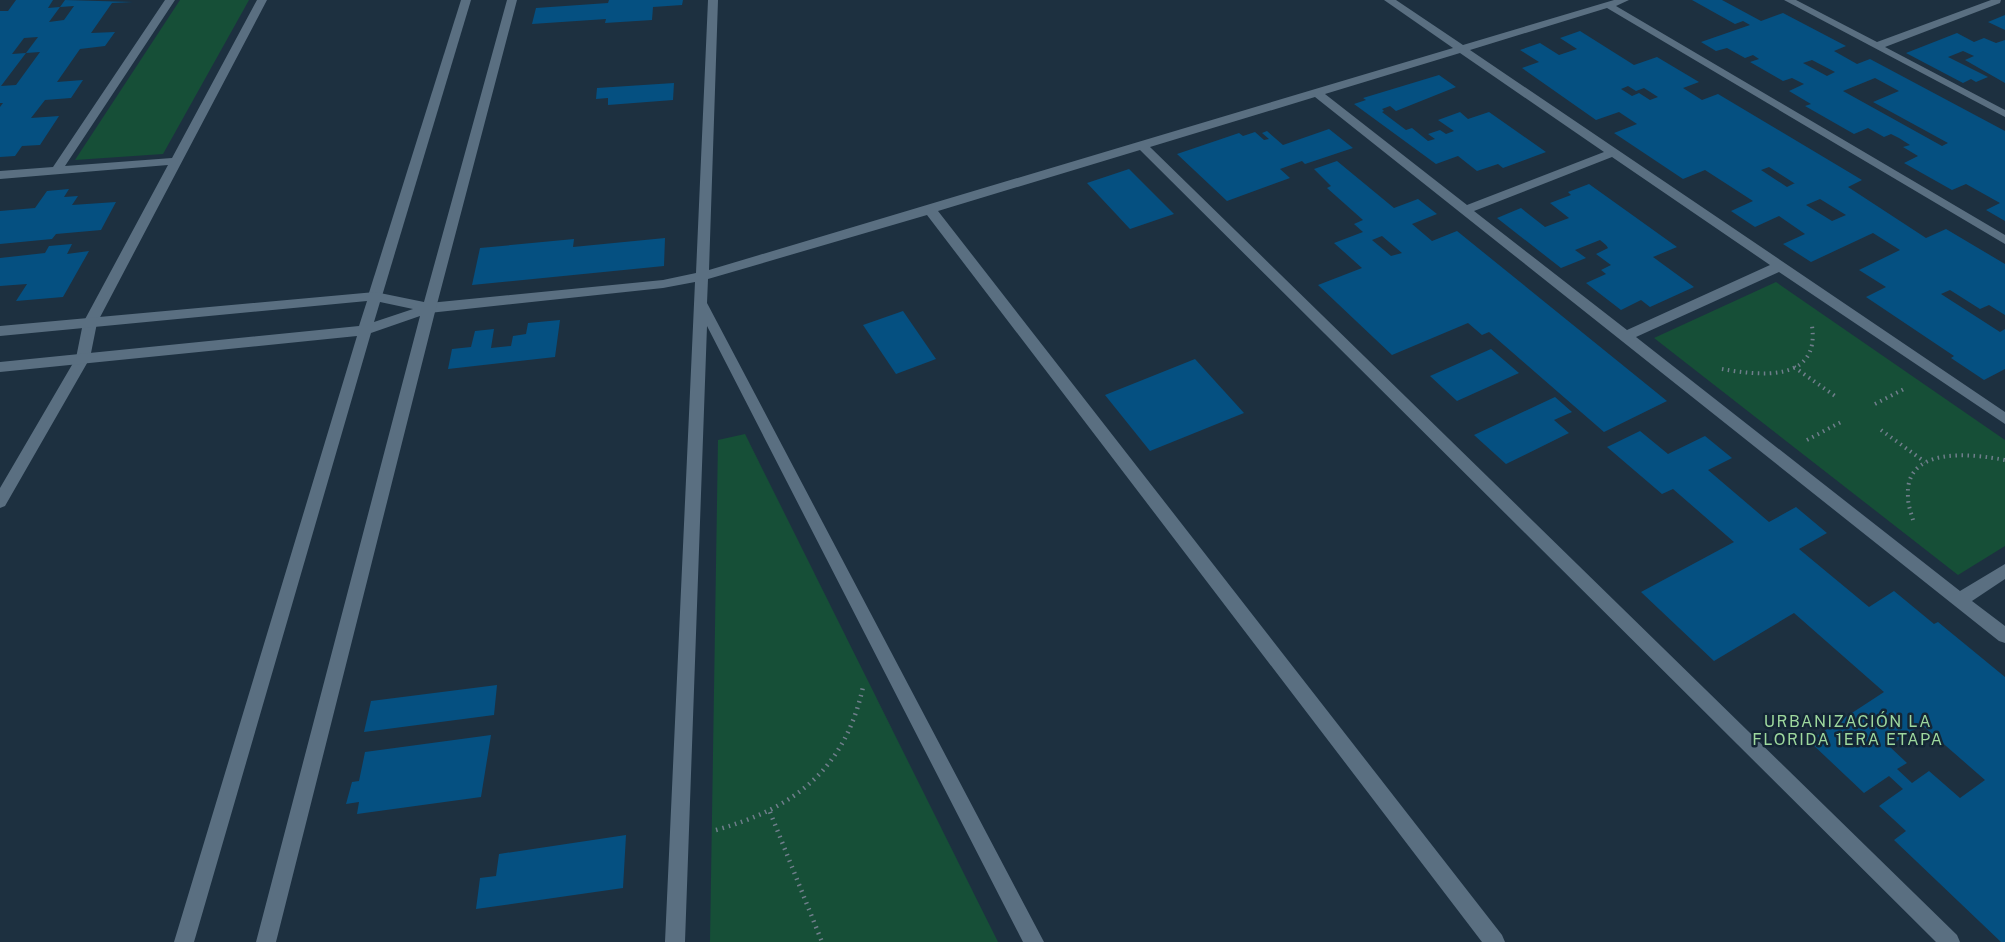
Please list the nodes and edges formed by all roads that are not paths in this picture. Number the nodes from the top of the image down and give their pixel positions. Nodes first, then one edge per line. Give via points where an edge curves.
1 (170, 0) edge
2 (262, 0) edge
3 (466, 0) edge
4 (512, 0) edge
5 (713, 0) edge
6 (1389, 0) edge
7 (1624, 0) edge
8 (1789, 0) edge
9 (1997, 0) edge
10 (2005, 4) edge
11 (1608, 5) junction
12 (1877, 46) junction
13 (1462, 50) junction
14 (1318, 94) junction
15 (2005, 114) edge
16 (1143, 146) junction
17 (1612, 153) junction
18 (176, 161) junction
19 (57, 171) junction
20 (0, 175) edge
21 (930, 210) junction
22 (1465, 210) junction
23 (2005, 240) edge
24 (1780, 266) junction
25 (700, 278) junction
26 (375, 296) junction
27 (699, 299) junction
28 (429, 308) junction
29 (90, 323) junction
30 (365, 330) junction
31 (0, 331) edge
32 (1626, 336) junction
33 (83, 358) junction
34 (0, 367) edge
35 (2005, 419) edge
36 (0, 502) edge
37 (2005, 570) edge
38 (1960, 600) junction
39 (2005, 636) edge
40 (184, 942) edge
41 (266, 942) edge
42 (675, 942) edge
43 (1034, 942) edge
44 (1496, 942) edge
45 (1950, 942) edge

1 - 19 street
2 - 18 street
3 - 26 street
4 - 28 street
5 - 25 street
6 - 13 street
7 - 11 street
8 - 12 street
9 - 10 street
9 - 12 street
11 - 13 street
11 - 23 street
12 - 15 street
13 - 14 street
13 - 17 street
14 - 16 street
14 - 22 street
16 - 21 street
16 - 45 street
17 - 22 street
17 - 24 street
18 - 19 street
18 - 29 street
19 - 20 street
21 - 25 street
21 - 44 street
22 - 32 street
24 - 32 street
24 - 35 street
25 - 27 street
25 - 28 street
26 - 28 street
26 - 29 street
26 - 30 street
27 - 42 street
27 - 43 street
28 - 30 street
28 - 41 street
29 - 31 street
29 - 33 street
30 - 33 street
30 - 40 street
32 - 38 street
33 - 34 street
33 - 36 street
37 - 38 street
38 - 39 street

